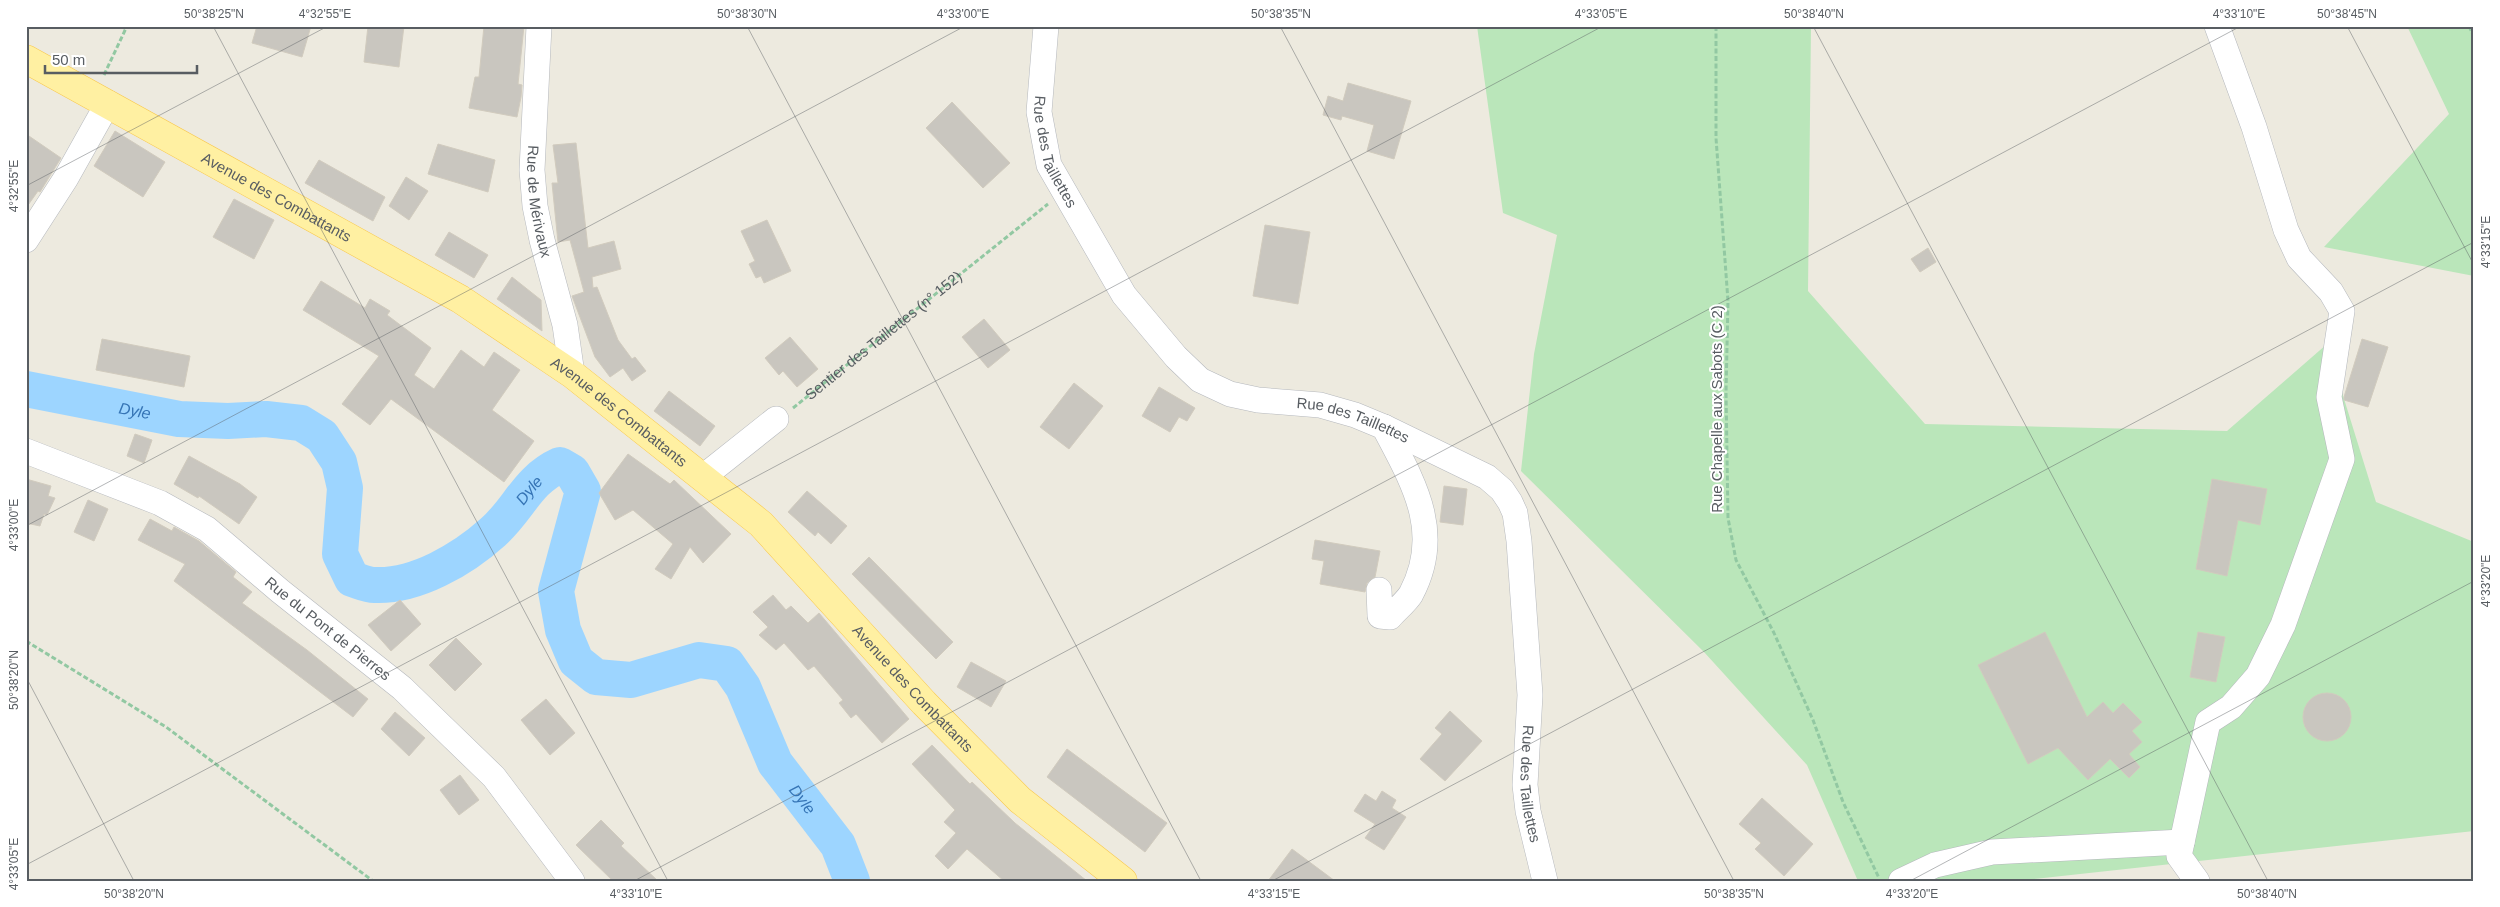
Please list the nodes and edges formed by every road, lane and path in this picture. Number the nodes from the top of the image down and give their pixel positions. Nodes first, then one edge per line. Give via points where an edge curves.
1 (128, 26) edge
2 (539, 26) edge
3 (1046, 26) edge
4 (1716, 26) edge
5 (2217, 26) edge
6 (2469, 26) edge
7 (2474, 37) edge
8 (26, 60) edge
9 (106, 70) dead end
10 (108, 103) junction
11 (1063, 192) junction
12 (26, 240) edge
13 (572, 374) junction
14 (776, 419) joint
15 (1384, 426) junction
16 (26, 451) edge
17 (703, 477) junction
18 (1379, 590) dead end
19 (26, 640) edge
20 (2182, 842) junction
21 (373, 881) edge
22 (572, 881) edge
23 (1123, 881) edge
24 (1545, 881) edge
25 (1880, 881) edge
26 (1901, 881) edge
27 (2197, 881) edge

1 - 9 path
2 - 13 street, Rue de Mérivaux via 532,170 535,206 564,325
3 - 11 street, Rue des Taillettes via 1039,112 1049,165
4 - 25 path, Rue Chapelle aux Sabots (C 2) via 1716,138 1728,301 1728,518 1736,560 1774,633 1813,720 1843,802
5 - 20 street via 2254,127 2286,230 2299,258 2331,292 2342,311 2329,397 2342,459 2283,625 2258,676 2231,707 2208,722
6 - 7 path
8 - 10 main road, Avenue des Combattants
10 - 12 street
10 - 13 main road, Avenue des Combattants via 460,299
11 - 14 path, Sentier des Taillettes (n° 152)
11 - 15 street, Rue des Taillettes via 1124,295 1176,357 1200,380 1230,394 1320,406
13 - 17 main road, Avenue des Combattants
14 - 17 street
15 - 18 street via 1417,490 1424,522 1425,553 1410,594 1390,617 1380,616
15 - 24 street, Rue des Taillettes via 1487,477 1502,490 1515,513 1530,695 1525,785 1528,812
16 - 22 street, Rue du Pont de Pierres via 160,503 207,529 402,688 494,777
17 - 23 main road, Avenue des Combattants via 762,524 924,703 1020,800
19 - 21 path via 166,727
20 - 26 street via 1992,852 1935,865
20 - 27 street via 2179,856

